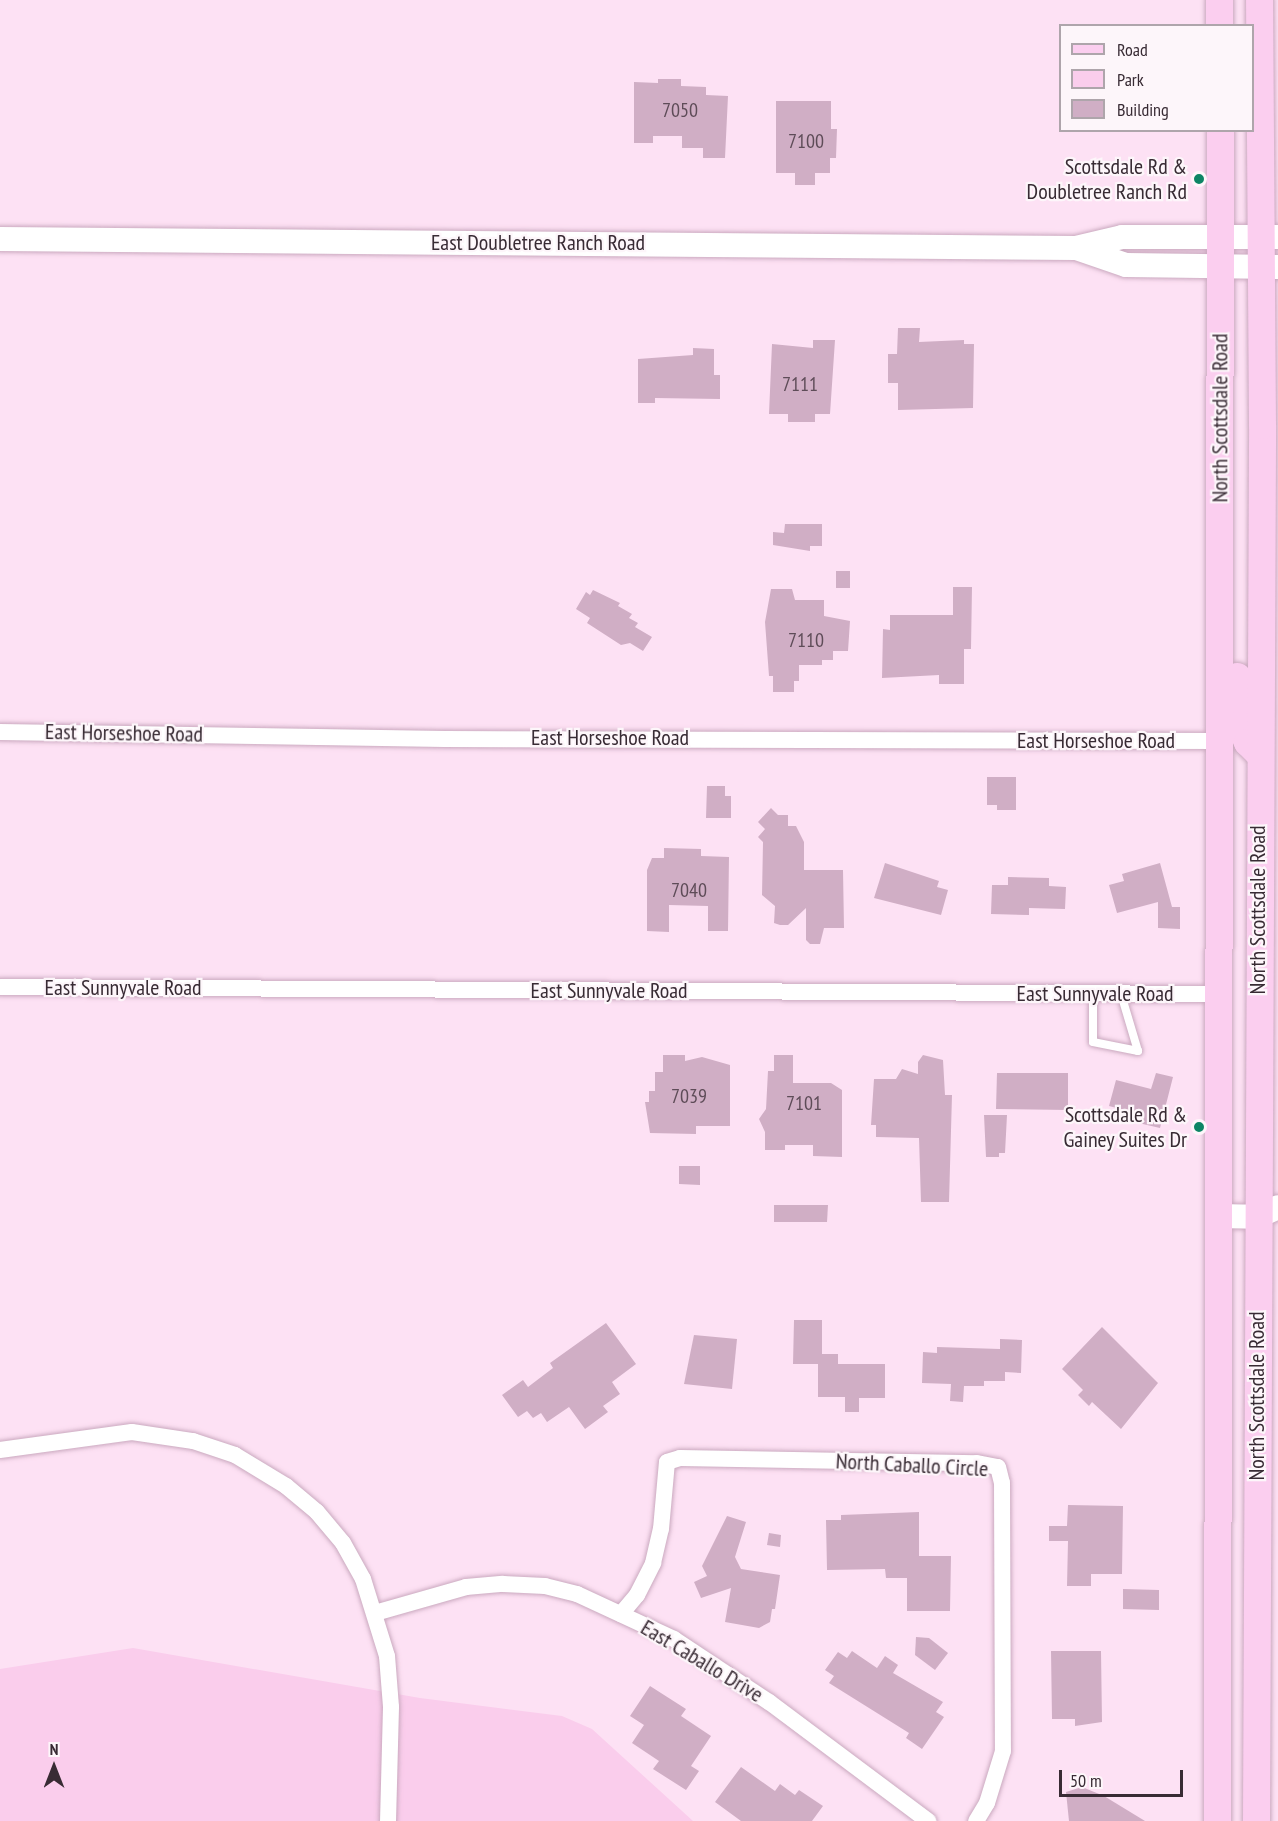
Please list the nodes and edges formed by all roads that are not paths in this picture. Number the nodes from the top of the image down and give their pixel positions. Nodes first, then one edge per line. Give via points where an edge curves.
1 (1219, 0) edge
2 (1259, 0) edge
3 (1219, 24) edge
4 (1220, 132) edge
5 (1220, 238) junction
6 (1269, 238) edge
7 (0, 239) edge
8 (1076, 248) junction
9 (1220, 266) junction
10 (1269, 267) edge
11 (1278, 494) edge
12 (1262, 572) junction
13 (1220, 573) junction
14 (0, 732) edge
15 (1219, 741) junction
16 (1259, 754) junction
17 (0, 987) edge
18 (1093, 994) junction
19 (1121, 994) junction
20 (1218, 994) junction
21 (1218, 1216) junction
22 (1271, 1217) edge
23 (0, 1450) edge
24 (1218, 1603) junction
25 (375, 1613) junction
26 (621, 1614) junction
27 (1256, 1766) junction
28 (388, 1821) edge
29 (928, 1821) edge
30 (976, 1821) edge
31 (1217, 1821) edge
32 (1256, 1821) edge

1 - 3 main road
2 - 6 main road, North Scottsdale Road
4 - 5 main road, North Scottsdale Road
5 - 6 main road, East Doubletree Ranch Road
5 - 8 main road, East Doubletree Ranch Road via 1122,237
5 - 9 main road, North Scottsdale Road
6 - 10 main road, North Scottsdale Road
7 - 8 main road, East Doubletree Ranch Road
8 - 9 main road, East Doubletree Ranch Road via 1126,265
9 - 10 main road, East Doubletree Ranch Road
9 - 13 main road, North Scottsdale Road
10 - 12 main road, North Scottsdale Road
11 - 12 main road
12 - 16 main road, North Scottsdale Road
13 - 15 main road, North Scottsdale Road
13 - 16 main road via 1237,651 1239,724 1247,742
14 - 15 street, East Horseshoe Road via 445,739
15 - 20 main road, North Scottsdale Road
16 - 22 main road, North Scottsdale Road
17 - 18 street, East Sunnyvale Road
18 - 19 street, East Sunnyvale Road
18 - 19 lane via 1093,1042 1138,1051
19 - 20 street, East Sunnyvale Road
20 - 21 main road, North Scottsdale Road
21 - 22 main road
21 - 24 main road, North Scottsdale Road
22 - 27 main road, North Scottsdale Road
23 - 25 street via 132,1432 193,1441 235,1455 286,1486 316,1512 343,1543
24 - 27 main road via 1234,1658 1235,1734 1242,1754
24 - 31 main road, North Scottsdale Road
25 - 26 street, East Caballo Drive via 466,1587 503,1584 545,1586 577,1594
25 - 28 street via 390,1681
26 - 29 street, East Caballo Drive via 674,1639 769,1702
26 - 30 street, North Caballo Circle via 637,1595 653,1563 661,1529 667,1462 704,1459 998,1467 1002,1483 1003,1751 987,1803
27 - 32 main road, North Scottsdale Road

